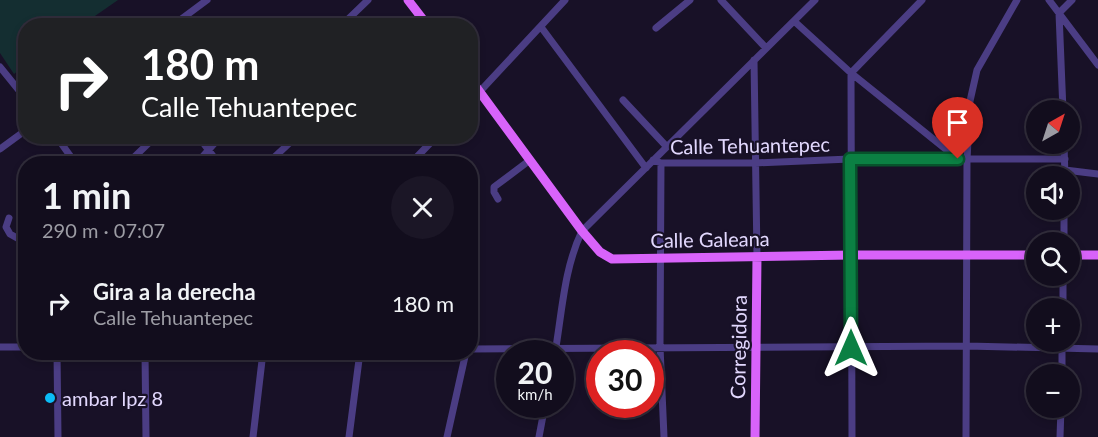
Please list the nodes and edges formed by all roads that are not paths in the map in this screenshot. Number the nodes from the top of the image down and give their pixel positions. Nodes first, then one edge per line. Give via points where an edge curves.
1 (207, 0) edge
2 (368, 0) edge
3 (408, 0) edge
4 (565, 0) edge
5 (690, 0) edge
6 (721, 0) edge
7 (814, 0) edge
8 (922, 0) edge
9 (1017, 0) edge
10 (1049, 0) edge
11 (1071, 0) edge
12 (1059, 13) junction
13 (183, 18) edge
14 (350, 18) edge
15 (422, 18) edge
16 (794, 21) junction
17 (541, 27) junction
18 (656, 28) dead end
19 (766, 48) junction
20 (754, 60) junction
21 (1098, 65) edge
22 (0, 67) edge
23 (851, 73) junction
24 (18, 89) edge
25 (478, 89) edge
26 (480, 92) junction
27 (623, 100) dead end
28 (1063, 100) edge
29 (18, 136) edge
30 (148, 144) edge
31 (204, 144) edge
32 (214, 144) edge
33 (288, 144) edge
34 (429, 144) edge
35 (667, 147) junction
36 (0, 149) edge
37 (209, 150) junction
38 (1065, 154) edge
39 (135, 156) edge
40 (203, 156) edge
41 (213, 156) edge
42 (276, 156) edge
43 (418, 156) edge
44 (850, 159) junction
45 (958, 159) junction
46 (1065, 159) junction
47 (530, 160) junction
48 (967, 160) junction
49 (657, 162) junction
50 (755, 163) junction
51 (1065, 166) edge
52 (645, 168) junction
53 (1080, 174) edge
54 (1098, 174) edge
55 (498, 199) dead end
56 (9, 218) dead end
57 (582, 231) junction
58 (18, 238) edge
59 (851, 255) junction
60 (1026, 255) edge
61 (1080, 255) edge
62 (1098, 255) edge
63 (757, 256) junction
64 (968, 256) junction
65 (660, 257) junction
66 (557, 340) edge
67 (660, 340) edge
68 (1026, 345) edge
69 (968, 346) junction
70 (0, 347) edge
71 (18, 347) edge
72 (664, 347) edge
73 (1080, 347) edge
74 (851, 348) junction
75 (478, 349) edge
76 (756, 349) junction
77 (1098, 349) edge
78 (496, 350) edge
79 (57, 360) edge
80 (145, 360) edge
81 (262, 360) edge
82 (359, 360) edge
83 (464, 360) edge
84 (543, 418) edge
85 (663, 418) edge
86 (1061, 418) edge
87 (57, 437) edge
88 (146, 437) edge
89 (253, 437) edge
90 (348, 437) edge
91 (447, 437) edge
92 (539, 437) edge
93 (664, 437) edge
94 (755, 437) edge
95 (852, 437) edge
96 (966, 437) edge
97 (1060, 437) edge

1 - 13 street
2 - 14 street
3 - 15 main road
4 - 17 street
5 - 18 street
6 - 19 street
7 - 16 street
8 - 23 street
9 - 48 street via 977,70 972,86
10 - 12 street
11 - 12 street
12 - 21 street
12 - 28 street
16 - 19 street
16 - 23 street
17 - 26 street
17 - 52 street
19 - 20 street
20 - 35 street
20 - 50 street
22 - 24 street
23 - 44 street
23 - 45 street
25 - 26 main road, Calle Galeana
26 - 47 main road, Calle Galeana
27 - 35 street
29 - 36 street
30 - 39 street
31 - 37 street
32 - 37 street
33 - 42 street
34 - 43 street
35 - 49 street
37 - 40 street
37 - 41 street
38 - 46 street
44 - 45 street, Calle Tehuantepec
44 - 50 street, Calle Tehuantepec
44 - 59 street
45 - 48 street, Calle Tehuantepec
46 - 48 street, Calle Tehuantepec
46 - 51 street
47 - 55 street via 494,187
47 - 57 main road, Calle Galeana
48 - 64 street
49 - 50 street, Calle Tehuantepec
49 - 52 street
49 - 65 street
50 - 63 street
52 - 57 street
53 - 54 street
56 - 58 street via 6,228
57 - 65 main road, Calle Galeana via 600,252 612,259
57 - 66 street via 571,262
59 - 63 main road, Calle Galeana
59 - 64 main road, Calle Galeana
59 - 74 street
60 - 64 main road, Calle Galeana
61 - 62 main road
63 - 65 main road, Calle Galeana
63 - 76 main road, Corregidora
64 - 69 street
65 - 67 street
68 - 69 street
69 - 74 street
69 - 96 street
70 - 71 street
72 - 76 street
73 - 77 street
74 - 76 street
74 - 95 street
75 - 78 street
76 - 94 main road, Corregidora
79 - 87 street
80 - 88 street
81 - 89 street
82 - 90 street
83 - 91 street
84 - 92 street
85 - 93 street
86 - 97 street

